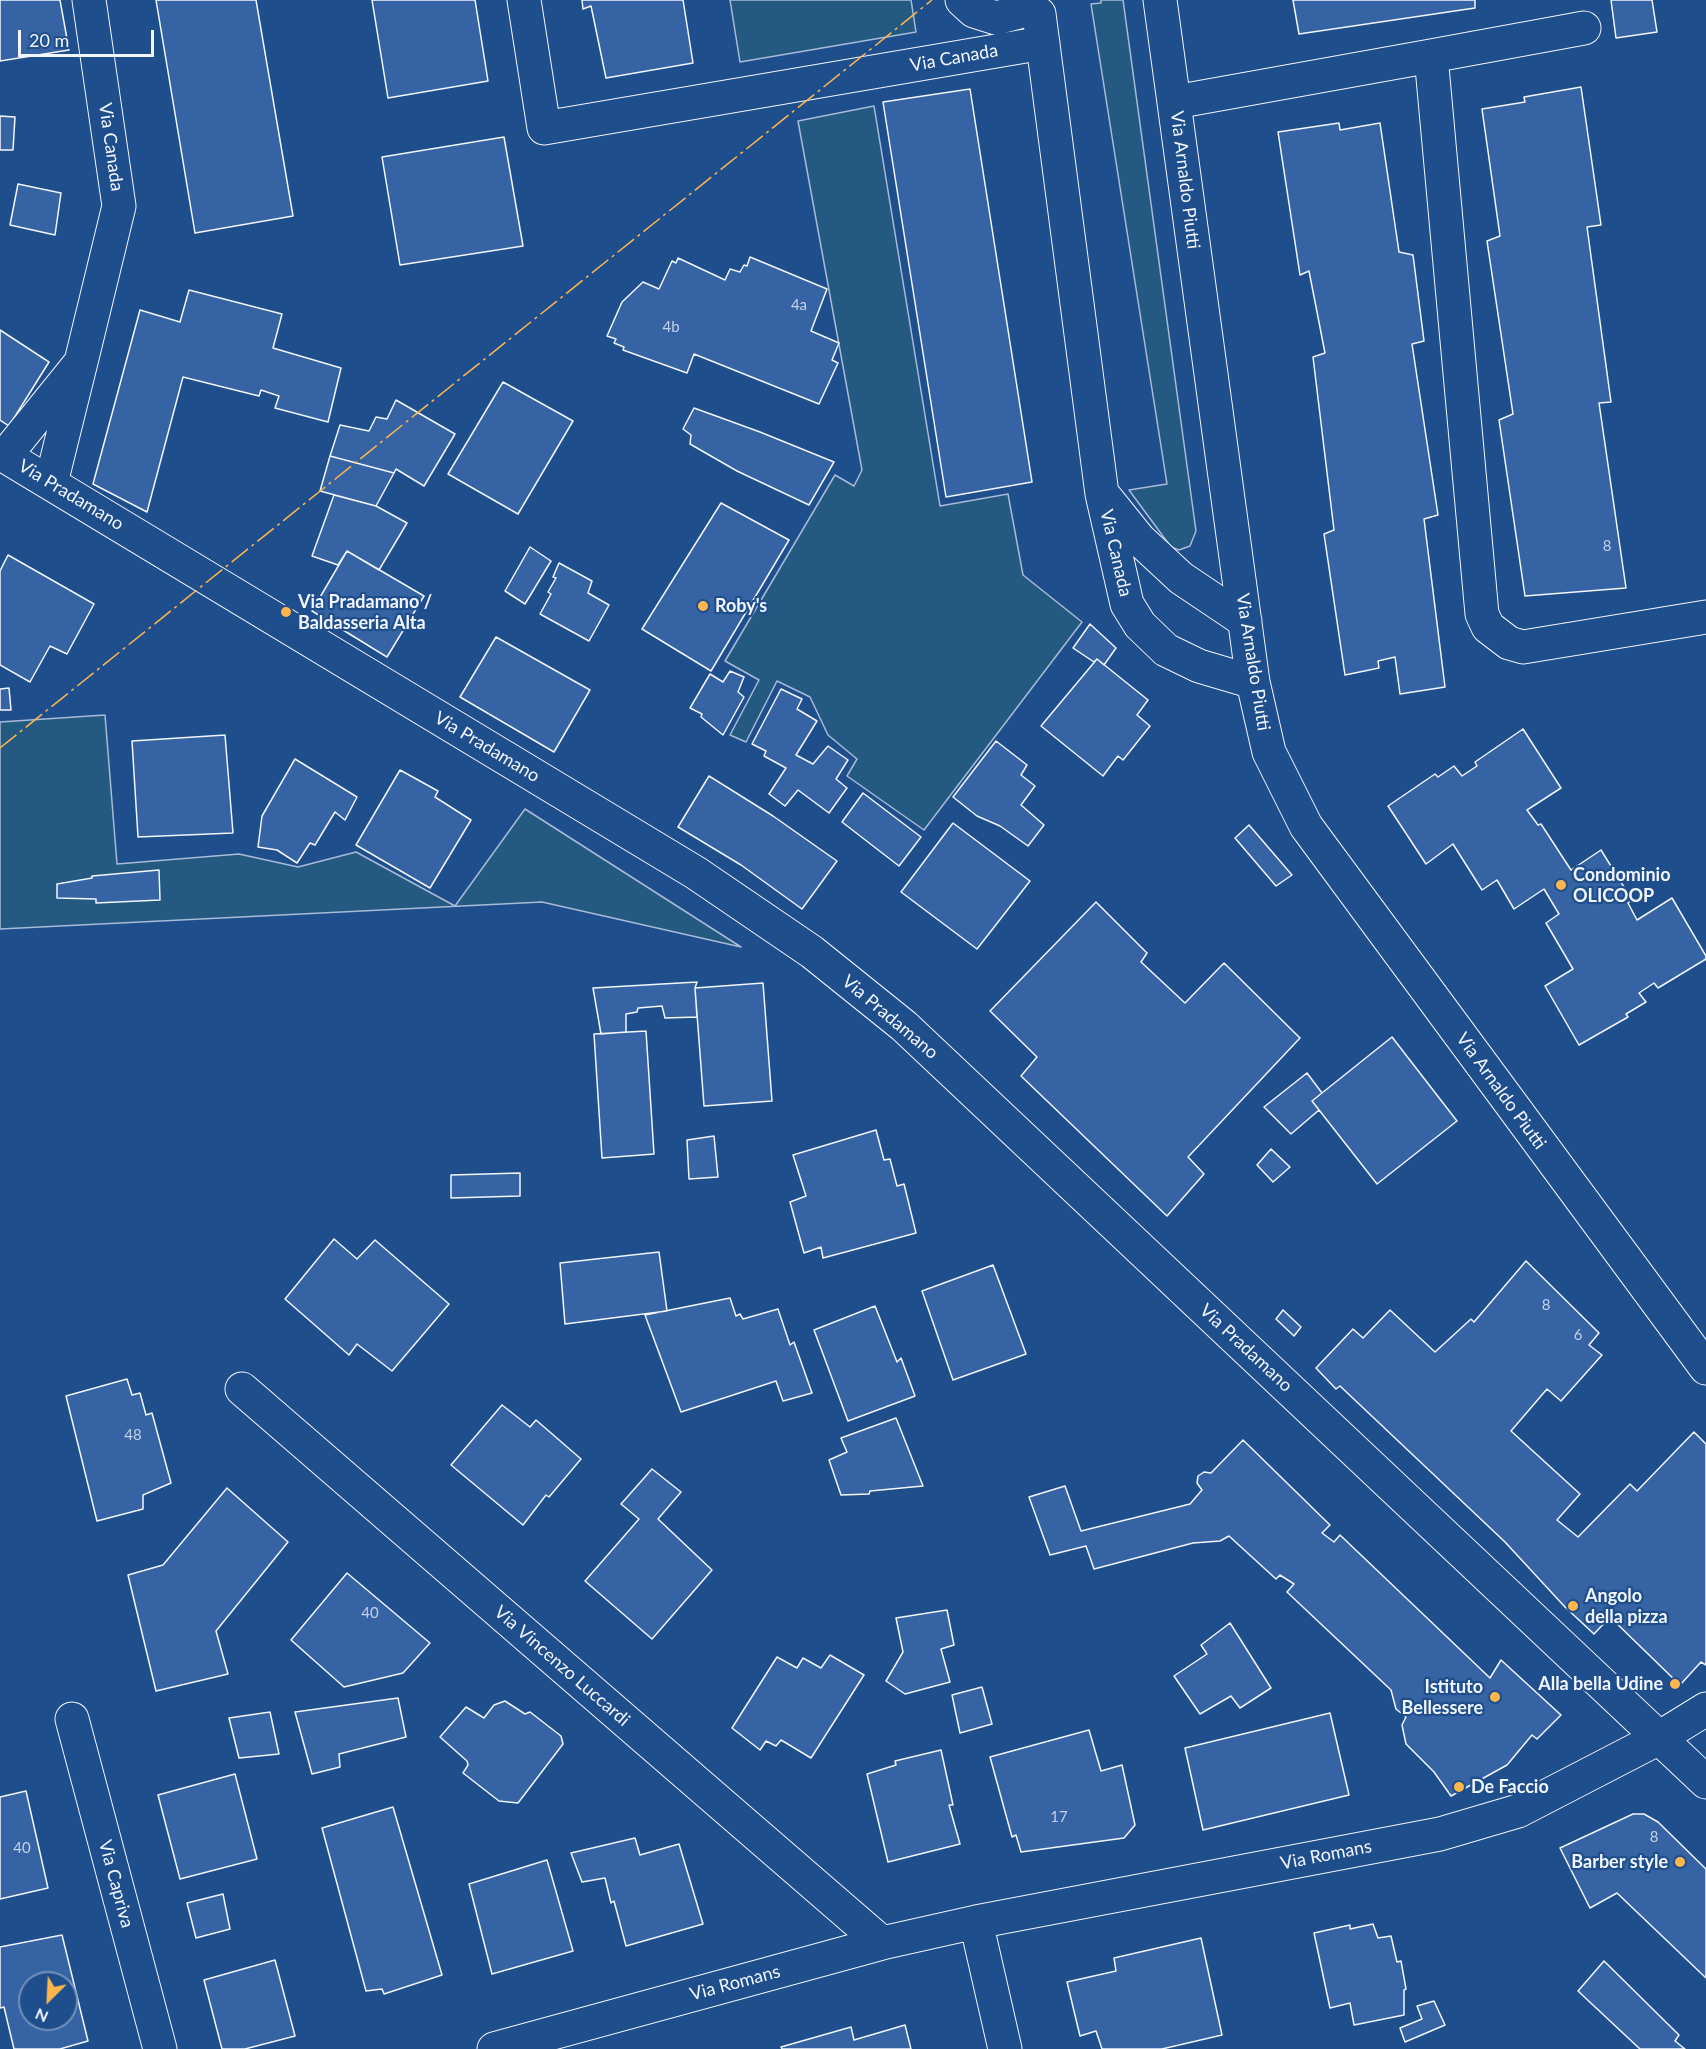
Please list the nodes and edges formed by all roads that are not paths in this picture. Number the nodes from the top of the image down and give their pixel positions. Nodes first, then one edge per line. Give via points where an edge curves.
1 (89, 0) edge
2 (524, 0) edge
3 (962, 0) edge
4 (1160, 0) edge
5 (1029, 2) edge
6 (1584, 28) dead end
7 (1042, 43) junction
8 (1431, 56) junction
9 (1175, 102) junction
10 (81, 362) junction
11 (3, 454) edge
12 (51, 483) junction
13 (1102, 494) junction
14 (1706, 617) edge
15 (1245, 621) junction
16 (1253, 682) junction
17 (1706, 1368) edge
18 (242, 1389) dead end
19 (1706, 1709) edge
20 (72, 1719) dead end
21 (1659, 1738) junction
22 (1706, 1782) edge
23 (976, 1922) junction
24 (882, 1943) junction
25 (160, 2049) edge
26 (494, 2049) edge
27 (1005, 2049) edge

1 - 10 street, Via Canada via 119,206
2 - 7 street, Via Canada via 544,128
3 - 5 street via 974,11 996,18 1019,12
4 - 9 street, Via Arnaldo Piutti
5 - 7 street via 1039,14
6 - 8 street
7 - 13 street, Via Canada
8 - 9 street
8 - 14 street via 1482,614 1488,627 1509,643 1523,647
9 - 15 street, Via Arnaldo Piutti
10 - 11 street, Via Canada
10 - 12 street, Via Canada
11 - 12 street, Via Pradamano
12 - 21 street, Via Pradamano via 696,873 812,952 904,1026
13 - 15 street, Via Canada via 1139,539 1181,578
13 - 16 street, Via Canada via 1127,604 1140,625 1166,650 1199,666
15 - 16 street, Via Arnaldo Piutti
16 - 17 street, Via Arnaldo Piutti via 1269,752 1306,826
18 - 24 street, Via Vincenzo Luccardi
19 - 21 street, Via Romans
20 - 25 street, Via Capriva
21 - 22 street, Via Pradamano
21 - 23 street, Via Romans via 1518,1811 1440,1834
23 - 24 street, Via Romans
23 - 27 street
24 - 26 street, Via Romans

